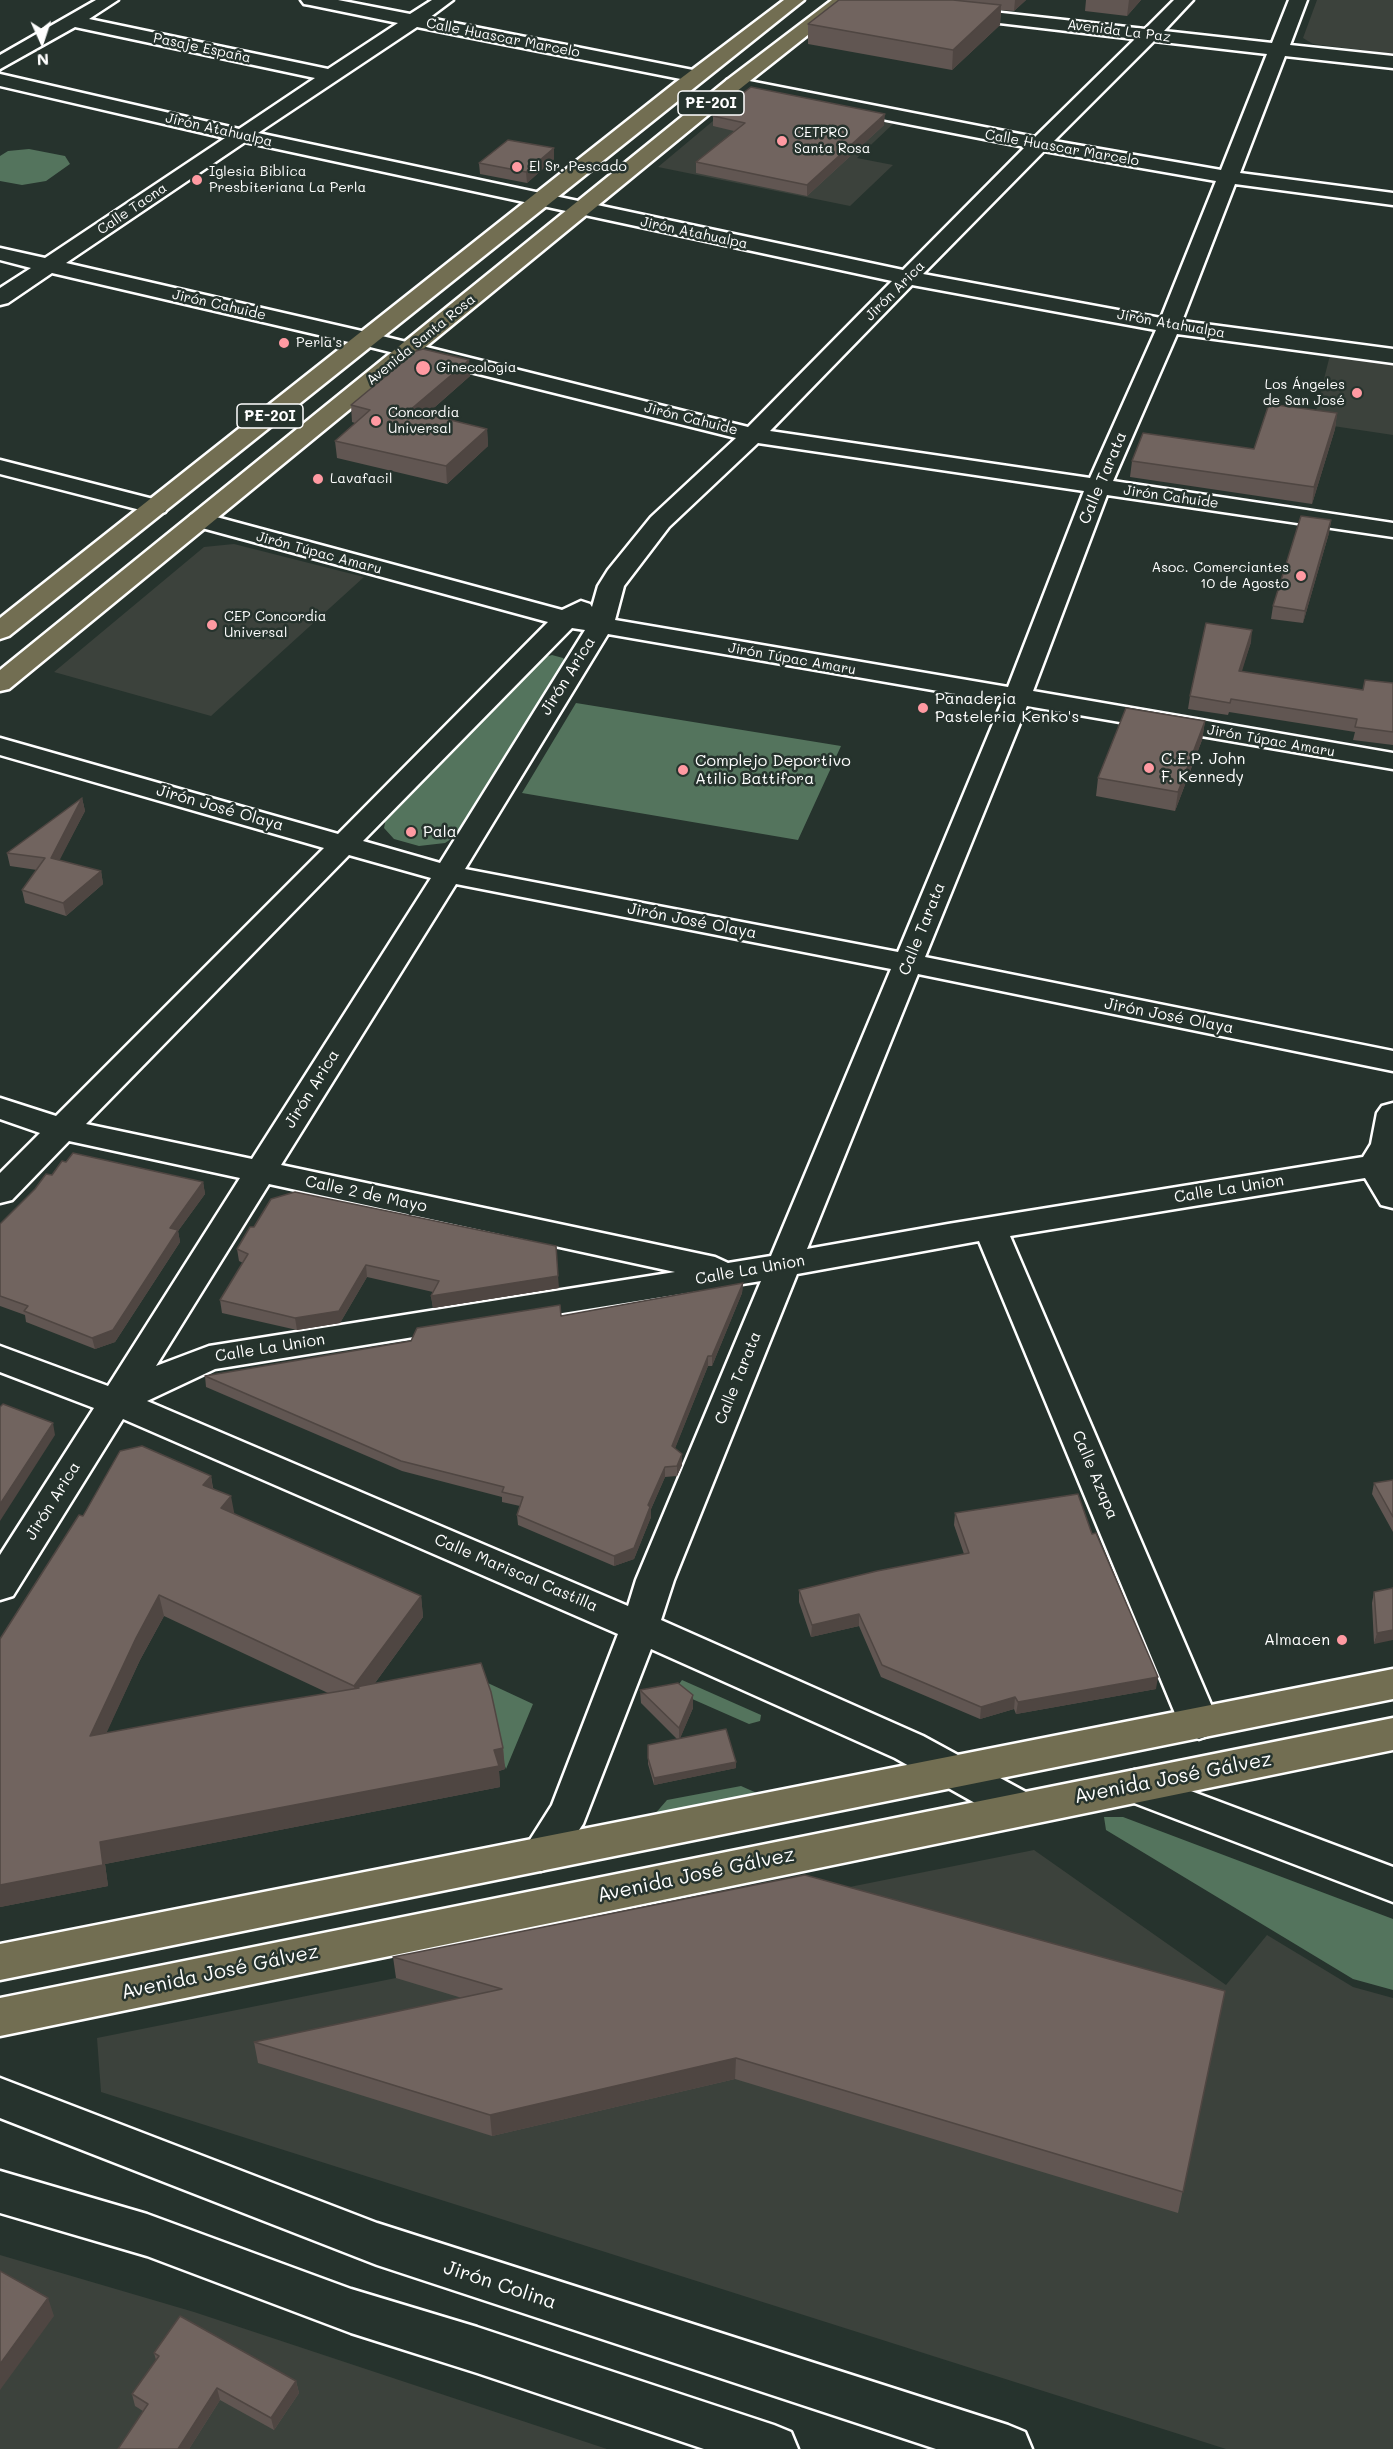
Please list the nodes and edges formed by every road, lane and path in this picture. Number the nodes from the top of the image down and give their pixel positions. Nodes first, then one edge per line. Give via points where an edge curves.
1 (110, 0) edge
2 (310, 0) edge
3 (444, 0) edge
4 (795, 0) edge
5 (1184, 0) edge
6 (1298, 0) edge
7 (850, 1) edge
8 (943, 11) edge
9 (73, 21) junction
10 (414, 21) junction
11 (1149, 35) junction
12 (1278, 49) junction
13 (0, 63) edge
14 (1393, 63) edge
15 (332, 75) junction
16 (696, 76) junction
17 (0, 80) edge
18 (734, 84) junction
19 (243, 136) junction
20 (1039, 144) junction
21 (1227, 177) junction
22 (1393, 199) edge
23 (540, 200) junction
24 (582, 209) junction
25 (0, 254) edge
26 (50, 265) junction
27 (909, 278) junction
28 (0, 298) edge
29 (1169, 326) junction
30 (366, 339) junction
31 (409, 350) junction
32 (1393, 356) edge
33 (753, 435) junction
34 (0, 467) edge
35 (1098, 487) junction
36 (156, 507) junction
37 (200, 520) junction
38 (1393, 530) edge
39 (611, 586) junction
40 (566, 620) junction
41 (600, 626) junction
42 (0, 632) edge
43 (0, 683) edge
44 (1017, 697) junction
45 (0, 746) edge
46 (1393, 761) edge
47 (346, 844) junction
48 (447, 874) junction
49 (909, 963) junction
50 (1393, 1061) edge
51 (0, 1108) edge
52 (1393, 1113) edge
53 (62, 1129) junction
54 (1383, 1165) edge
55 (260, 1171) junction
56 (0, 1192) edge
57 (1393, 1197) edge
58 (990, 1228) junction
59 (785, 1264) junction
60 (735, 1274) junction
61 (0, 1358) edge
62 (115, 1403) junction
63 (0, 1586) edge
64 (640, 1627) junction
65 (1393, 1684) edge
66 (1199, 1723) junction
67 (1393, 1734) edge
68 (955, 1772) junction
69 (1135, 1786) junction
70 (1021, 1809) junction
71 (541, 1854) junction
72 (1393, 1885) edge
73 (552, 1905) junction
74 (0, 1962) edge
75 (0, 2017) edge
76 (0, 2098) edge
77 (0, 2192) edge
78 (774, 2449) edge
79 (1008, 2449) edge

1 - 9 street
2 - 10 street, Calle Huascar Marcelo
3 - 10 street, Calle Tacna
4 - 16 main road, PE-20I
5 - 11 street, Jirón Arica
6 - 12 street, Calle Tarata
7 - 18 main road, Avenida Santa Rosa / PE-20I
8 - 11 street, Avenida La Paz
9 - 13 street
9 - 15 street, Pasaje España
10 - 15 street, Calle Tacna
10 - 16 street, Calle Huascar Marcelo
11 - 12 street, Avenida La Paz
11 - 20 street, Jirón Arica
12 - 14 street, Avenida La Paz
12 - 21 street, Calle Tarata
15 - 19 street, Calle Tacna
16 - 23 main road, PE-20I
17 - 19 street, Jirón Atahualpa
18 - 20 street, Calle Huascar Marcelo
18 - 24 main road, Avenida Santa Rosa / PE-20I
19 - 23 street, Jirón Atahualpa
19 - 26 street, Calle Tacna
20 - 21 street, Calle Huascar Marcelo
20 - 27 street, Jirón Arica
21 - 22 street, Calle Huascar Marcelo
21 - 29 street, Calle Tarata
23 - 24 street, Jirón Atahualpa
23 - 30 main road, PE-20I
24 - 27 street, Jirón Atahualpa
24 - 31 main road, Avenida Santa Rosa / PE-20I
25 - 26 street, Jirón Cahuide
26 - 28 street, Calle Tacna
26 - 30 street, Jirón Cahuide
27 - 29 street, Jirón Atahualpa
27 - 33 street, Jirón Arica
29 - 32 street, Jirón Atahualpa
29 - 35 street, Calle Tarata
30 - 31 street, Jirón Cahuide
30 - 36 main road, PE-20I
31 - 33 street, Jirón Cahuide
31 - 37 main road, Avenida Santa Rosa / PE-20I
33 - 35 street, Jirón Cahuide
33 - 39 street, Jirón Arica via 660,522
34 - 36 street
35 - 38 street, Jirón Cahuide
35 - 44 street, Calle Tarata
36 - 42 main road, PE-20I
37 - 40 street, Jirón Túpac Amaru
37 - 43 main road, Avenida Santa Rosa / PE-20I
39 - 40 street, Jirón Arica
39 - 41 street, Jirón Arica
40 - 41 street, Jirón Túpac Amaru
40 - 47 street, Jirón Arica
41 - 44 street, Jirón Túpac Amaru
41 - 48 street, Jirón Arica
44 - 46 street, Jirón Túpac Amaru
44 - 49 street, Calle Tarata
45 - 47 street, Jirón José Olaya
47 - 48 street, Jirón José Olaya
47 - 53 street, Jirón Arica
48 - 49 street, Jirón José Olaya
48 - 55 street, Jirón Arica
49 - 50 street, Jirón José Olaya
49 - 59 street, Calle Tarata
51 - 53 street, Calle 2 de Mayo
52 - 54 street
53 - 55 street, Calle 2 de Mayo
53 - 56 street, Jirón Arica
54 - 57 street
54 - 58 street, Calle La Union
55 - 60 street, Calle 2 de Mayo
55 - 62 street, Jirón Arica
58 - 59 street, Calle La Union
58 - 66 street, Calle Azapa
59 - 60 street, Calle La Union
59 - 64 street, Calle Tarata via 655,1580
60 - 62 street, Calle La Union via 209,1358
61 - 62 street, Calle Mariscal Castilla
62 - 63 street, Jirón Arica
62 - 64 street, Calle Mariscal Castilla
64 - 68 street, Calle Mariscal Castilla via 839,1714
64 - 71 street, Calle Tarata via 569,1812
65 - 66 main road
66 - 68 main road
67 - 69 main road, Avenida José Gálvez
68 - 70 street, Calle Mariscal Castilla
68 - 71 main road
69 - 70 main road, Avenida José Gálvez
69 - 72 street
70 - 73 main road, Avenida José Gálvez
71 - 73 main road
71 - 74 main road
73 - 75 main road, Avenida José Gálvez
76 - 79 street, Jirón Colina via 377,2244
77 - 78 street via 147,2235 351,2311

